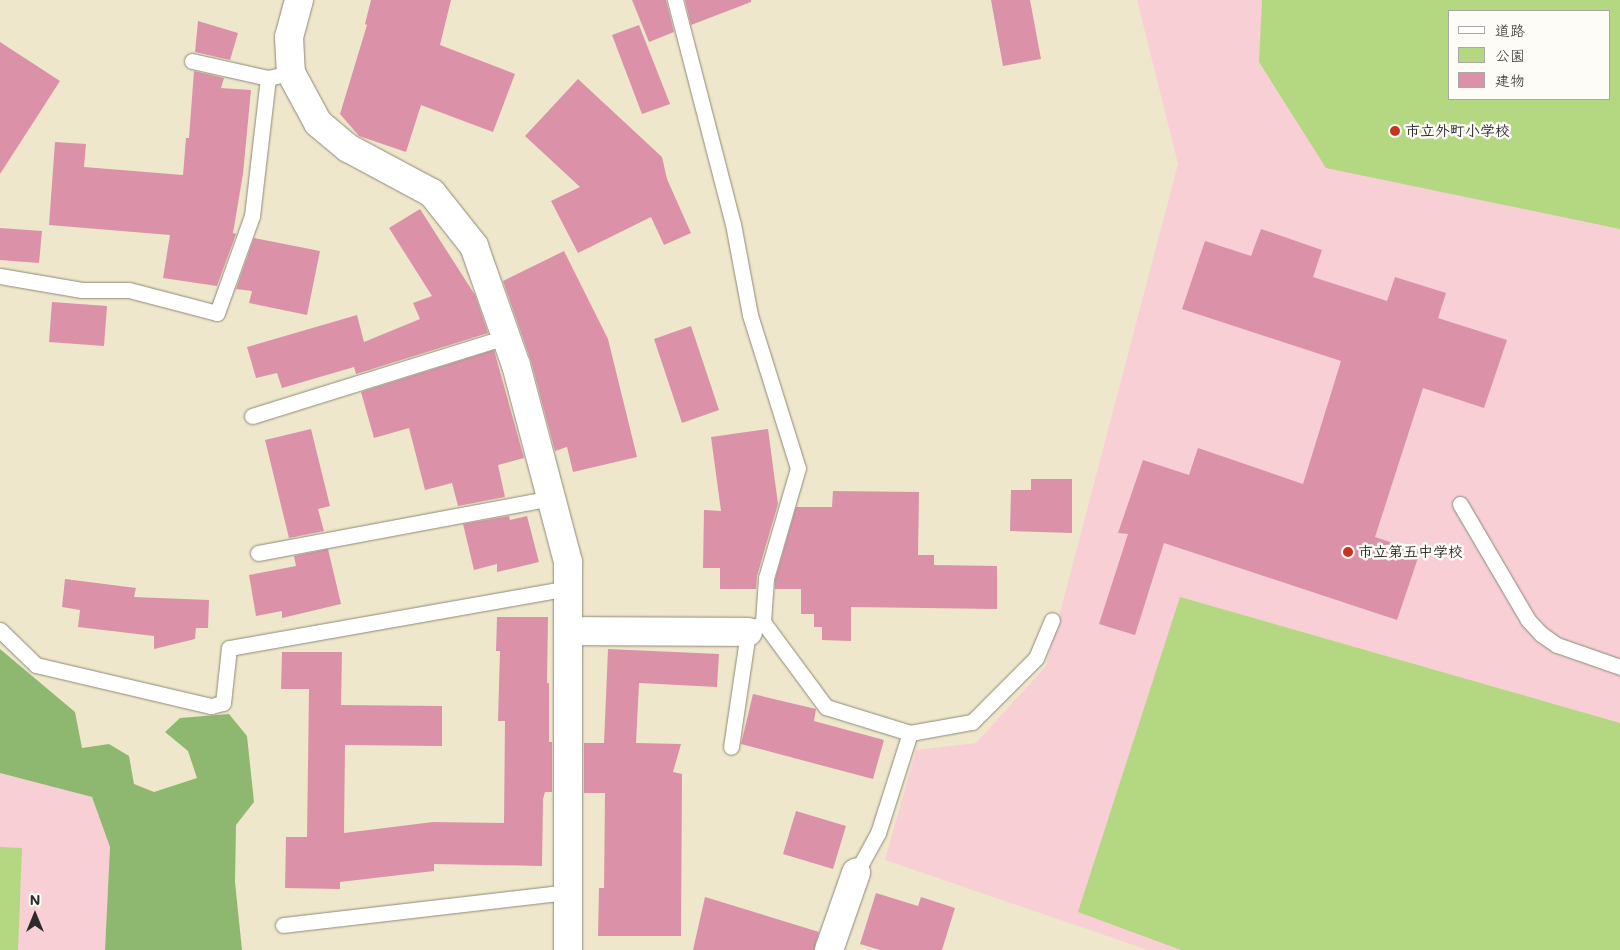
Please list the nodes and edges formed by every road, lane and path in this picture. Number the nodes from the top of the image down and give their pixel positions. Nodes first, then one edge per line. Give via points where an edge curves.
1 (299, 0) edge
2 (675, 0) edge
3 (192, 61) dead end
4 (280, 76) junction
5 (0, 276) edge
6 (506, 337) junction
7 (252, 416) dead end
8 (552, 498) junction
9 (1460, 504) dead end
10 (258, 553) dead end
11 (568, 588) junction
12 (1052, 620) dead end
13 (755, 627) junction
14 (0, 630) edge
15 (568, 631) junction
16 (1620, 668) edge
17 (910, 733) junction
18 (731, 747) dead end
19 (856, 873) joint
20 (568, 892) junction
21 (284, 925) dead end
22 (568, 950) edge
23 (829, 950) edge

1 - 4 street
2 - 13 lane via 733,224 750,315 798,468
3 - 4 lane
4 - 5 lane via 252,216 217,313 129,290 82,290
4 - 6 street via 318,122 348,148 432,193 474,246
6 - 7 lane
6 - 8 street
8 - 10 lane
8 - 11 street via 568,562
9 - 16 lane via 1511,593 1541,634 1557,645
11 - 14 lane via 229,648 223,703 211,706 36,665
11 - 15 street
12 - 17 lane via 1036,658 972,722
13 - 15 street
13 - 17 lane via 826,707
13 - 18 lane
15 - 20 street
17 - 19 lane via 878,834
19 - 23 street
20 - 21 lane
20 - 22 street

